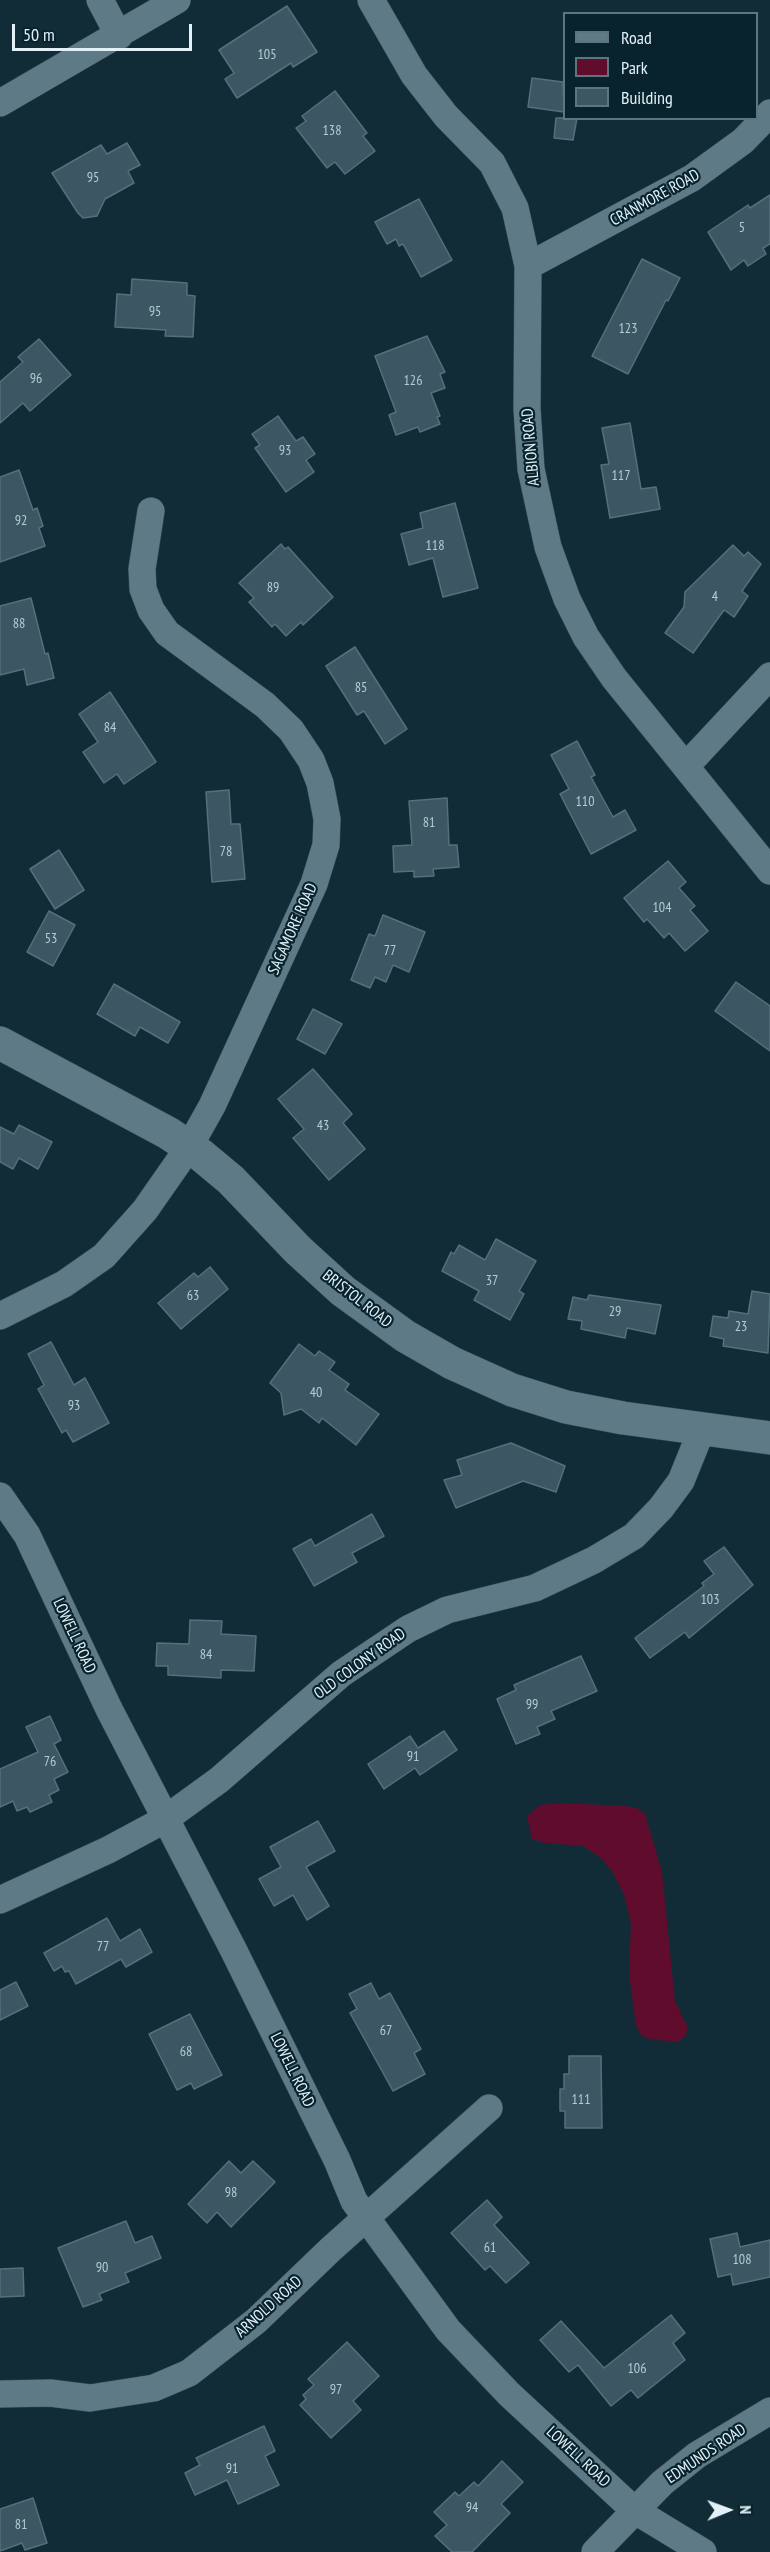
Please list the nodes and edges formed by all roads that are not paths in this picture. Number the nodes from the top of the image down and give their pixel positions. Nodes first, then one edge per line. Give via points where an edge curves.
1 (100, 0) edge
2 (177, 0) edge
3 (371, 0) edge
4 (119, 36) junction
5 (0, 103) edge
6 (770, 113) edge
7 (528, 266) junction
8 (151, 511) dead end
9 (770, 676) edge
10 (686, 766) junction
11 (770, 870) edge
12 (0, 1042) edge
13 (189, 1147) junction
14 (0, 1316) edge
15 (702, 1430) junction
16 (770, 1438) edge
17 (0, 1496) edge
18 (164, 1820) junction
19 (0, 1900) edge
20 (489, 2108) dead end
21 (366, 2218) junction
22 (0, 2394) edge
23 (770, 2411) edge
24 (634, 2510) junction
25 (595, 2552) edge
26 (703, 2552) edge

1 - 4 street
2 - 4 street
3 - 7 street, ALBION ROAD via 424,90 482,151 501,177 515,208
4 - 5 street
6 - 7 street, CRANMORE ROAD via 743,141 692,178
7 - 10 street, ALBION ROAD via 528,449 538,509 554,567 592,645
8 - 13 street, SAGAMORE ROAD via 142,569 143,589 151,610 167,633 291,730 316,771 327,819 324,851 314,884 212,1106
9 - 10 street
10 - 11 street, ALBION ROAD
12 - 13 street, BRISTOL ROAD
13 - 14 street, SAGAMORE ROAD via 146,1210 104,1256 64,1284
13 - 15 street, BRISTOL ROAD via 231,1180 344,1291 436,1355 497,1384 557,1404
15 - 16 street, BRISTOL ROAD
15 - 18 street, OLD COLONY ROAD via 681,1481 634,1536 534,1588 447,1610 408,1629 341,1674 219,1780
17 - 18 street, LOWELL ROAD via 27,1535
18 - 19 street, OLD COLONY ROAD
18 - 21 street, LOWELL ROAD via 239,1962 354,2201
20 - 21 street, ARNOLD ROAD
21 - 22 street, ARNOLD ROAD via 256,2321 189,2373 154,2388 90,2398 50,2393
21 - 24 street, LOWELL ROAD via 448,2330 509,2394
23 - 24 street, EDMUNDS ROAD via 697,2456
24 - 25 street, EDMUNDS ROAD
24 - 26 street, LOWELL ROAD

